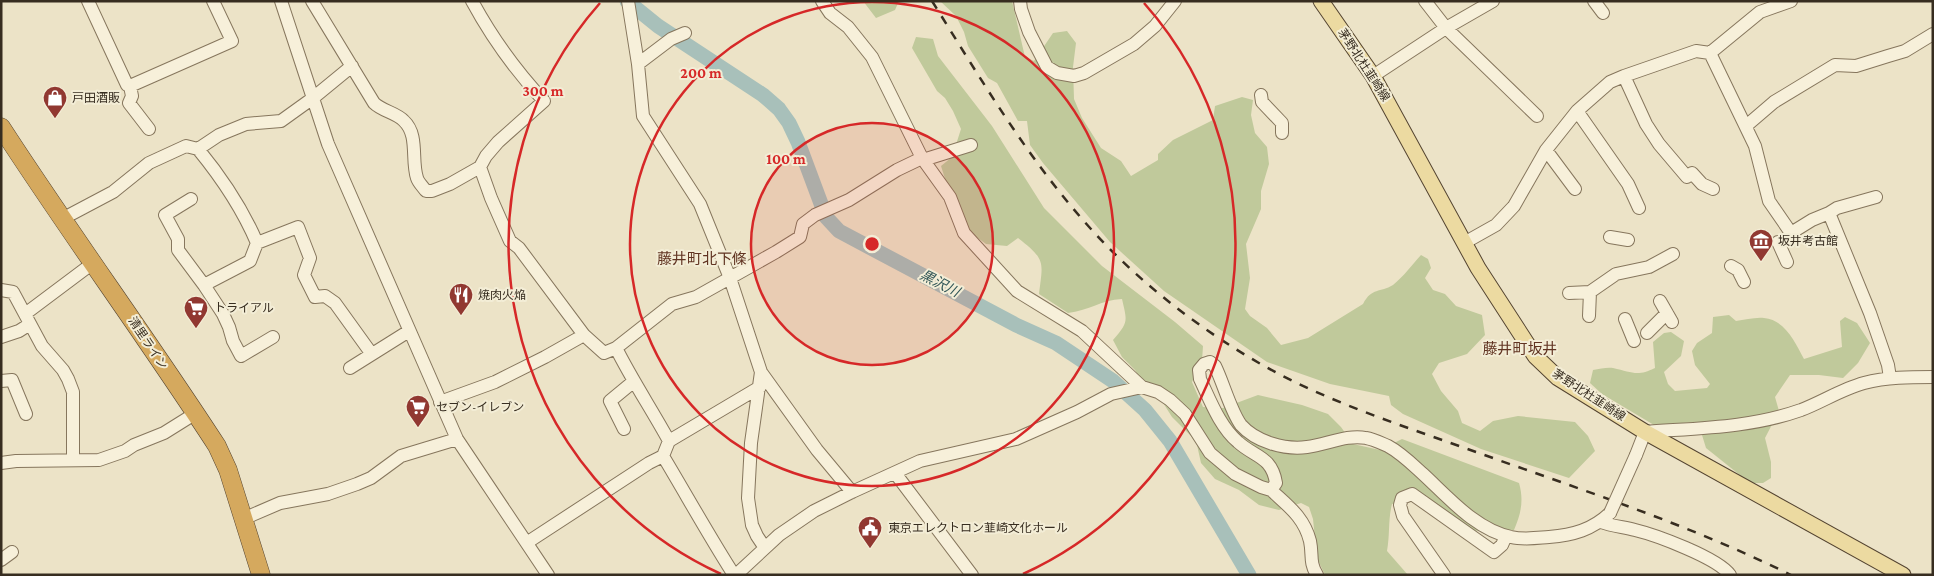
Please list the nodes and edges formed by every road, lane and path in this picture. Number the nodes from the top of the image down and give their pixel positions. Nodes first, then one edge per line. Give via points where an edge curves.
1 (88, 1) edge
2 (213, 1) edge
3 (281, 1) edge
4 (312, 1) edge
5 (472, 1) edge
6 (618, 1) edge
7 (822, 1) edge
8 (1020, 1) edge
9 (1175, 1) edge
10 (1320, 1) edge
11 (1425, 1) edge
12 (1493, 1) edge
13 (1594, 1) edge
14 (1791, 1) edge
15 (630, 10) edge
16 (1603, 13) dead end
17 (1446, 28) junction
18 (1933, 34) edge
19 (679, 36) dead end
20 (1710, 53) junction
21 (638, 64) junction
22 (352, 66) junction
23 (1373, 76) junction
24 (1624, 76) junction
25 (130, 86) junction
26 (1261, 95) dead end
27 (313, 98) junction
28 (1578, 111) junction
29 (1537, 116) dead end
30 (1746, 126) junction
31 (1, 127) edge
32 (149, 129) dead end
33 (1282, 132) dead end
34 (971, 145) dead end
35 (198, 149) junction
36 (1546, 150) junction
37 (922, 159) junction
38 (480, 167) junction
39 (1576, 189) dead end
40 (1713, 189) dead end
41 (1876, 197) dead end
42 (191, 200) dead end
43 (1638, 208) dead end
44 (1829, 213) junction
45 (62, 219) junction
46 (1610, 237) dead end
47 (1628, 240) dead end
48 (1778, 242) dead end
49 (257, 243) junction
50 (1464, 243) junction
51 (1673, 254) dead end
52 (1787, 262) dead end
53 (93, 263) junction
54 (1731, 266) dead end
55 (730, 278) junction
56 (1744, 282) dead end
57 (204, 285) junction
58 (1, 290) edge
59 (1590, 292) junction
60 (1569, 293) dead end
61 (1660, 301) dead end
62 (1589, 316) dead end
63 (1625, 318) dead end
64 (27, 319) junction
65 (409, 331) junction
66 (1647, 332) dead end
67 (584, 335) junction
68 (1, 336) edge
69 (273, 338) dead end
70 (1634, 341) dead end
71 (616, 348) junction
72 (371, 353) junction
73 (350, 368) dead end
74 (762, 372) junction
75 (1933, 377) edge
76 (1890, 378) junction
77 (1, 381) edge
78 (634, 382) junction
79 (760, 387) junction
80 (1137, 388) junction
81 (440, 402) junction
82 (196, 413) junction
83 (26, 414) dead end
84 (624, 429) dead end
85 (1645, 432) junction
86 (457, 439) junction
87 (669, 441) junction
88 (663, 456) junction
89 (73, 460) junction
90 (1, 463) edge
91 (895, 473) junction
92 (1271, 490) junction
93 (852, 492) junction
94 (243, 519) junction
95 (1601, 522) junction
96 (1506, 536) junction
97 (528, 542) junction
98 (765, 548) junction
99 (12, 552) dead end
100 (1, 560) edge
101 (261, 575) edge
102 (548, 575) edge
103 (735, 575) edge
104 (972, 575) edge
105 (1317, 575) edge
106 (1444, 575) edge
107 (1730, 575) edge
108 (1903, 575) edge

1 - 25 street
2 - 25 street via 232,41
3 - 27 street
4 - 22 street
5 - 38 street via 519,73 544,101 498,142
6 - 15 street
7 - 37 street via 872,57
8 - 9 street via 1029,32 1047,67 1057,73 1074,76 1134,44 1155,26
10 - 23 main road, 茅野北杜韮崎線
11 - 17 street
12 - 17 street
13 - 16 street
14 - 20 street via 1760,12
15 - 21 street
17 - 23 street
17 - 29 street
18 - 30 street via 1905,51 1856,66 1835,65 1774,102
19 - 21 street
20 - 24 street via 1696,51
20 - 30 street
21 - 55 street via 643,116 700,204
22 - 27 street
22 - 38 street via 378,108 404,119 410,128 417,180 426,191 450,184
23 - 50 main road, 茅野北杜韮崎線
24 - 28 street via 1610,82
24 - 40 street via 1659,144 1690,175
25 - 32 street via 132,96 129,103
26 - 33 street via 1262,102 1282,123
27 - 35 street via 281,121 246,124 219,135
27 - 65 street via 328,144
28 - 36 street
28 - 43 street via 1628,184
30 - 44 street via 1755,146 1769,201 1792,234
31 - 45 highway, 清里ライン
34 - 37 street
35 - 45 street via 186,146 149,163 113,192
35 - 49 street via 212,166
36 - 39 street
36 - 50 street via 1514,206 1496,225
37 - 55 street via 816,215 803,224 800,236
37 - 80 street via 950,197 964,233 1005,279 1017,291 1082,332
38 - 67 street via 510,242 519,248
41 - 44 street
42 - 57 street via 165,216 178,239 178,250
44 - 76 street via 1870,313
45 - 53 highway, 清里ライン
46 - 47 street
48 - 52 street
49 - 57 street via 250,261
49 - 72 street via 298,227 310,258 304,275 315,297 326,296 335,303
50 - 85 main road, 茅野北杜韮崎線 via 1517,329 1545,367
51 - 59 street via 1649,267 1616,274
53 - 64 street
53 - 82 highway, 清里ライン
54 - 56 street via 1738,270
55 - 71 street via 696,297 672,304
55 - 74 street
57 - 69 street via 223,314 241,356
58 - 64 street via 13,292
59 - 60 street
59 - 62 street
61 - 66 street via 1670,317
63 - 70 street
64 - 68 street via 19,332
64 - 89 street via 42,346 63,370 73,392
65 - 72 street
65 - 81 street
67 - 71 street via 604,353
67 - 81 street via 495,382
71 - 78 street
72 - 73 street
74 - 79 street
74 - 93 street
75 - 76 street
76 - 85 street via 1864,383 1801,410 1743,425
77 - 83 street via 12,380
78 - 84 street via 610,401
78 - 87 street
79 - 87 street
79 - 98 street via 751,443 748,498 752,525
80 - 91 street via 1118,392 1016,439 948,453
80 - 92 street via 1158,392 1170,400 1185,414 1210,453 1235,474
81 - 86 street
82 - 89 street via 164,433 110,457 94,461
82 - 94 highway, 清里ライン via 222,454
85 - 95 street, bridge via 1610,513
85 - 108 main road, 茅野北杜韮崎線
86 - 94 street via 401,456 357,484 328,494 280,503
86 - 97 street
87 - 88 street
88 - 97 street
88 - 103 street via 704,529
89 - 90 street
91 - 93 street
91 - 104 street
92 - 96 street via 1276,482 1265,459 1238,443 1220,418 1200,379 1199,370 1204,364 1210,362 1215,366 1237,419 1250,433 1283,446 1306,447 1352,437 1367,438 1388,446 1406,458 1457,506 1484,526
92 - 105 street via 1299,515 1310,541 1311,566
93 - 98 street via 814,511
94 - 101 highway, 清里ライン
95 - 96 street via 1591,528 1559,536 1525,539
95 - 107 street via 1654,536 1712,561
96 - 106 street via 1494,552 1412,494 1402,498 1402,516
97 - 102 street
98 - 103 street
99 - 100 street

